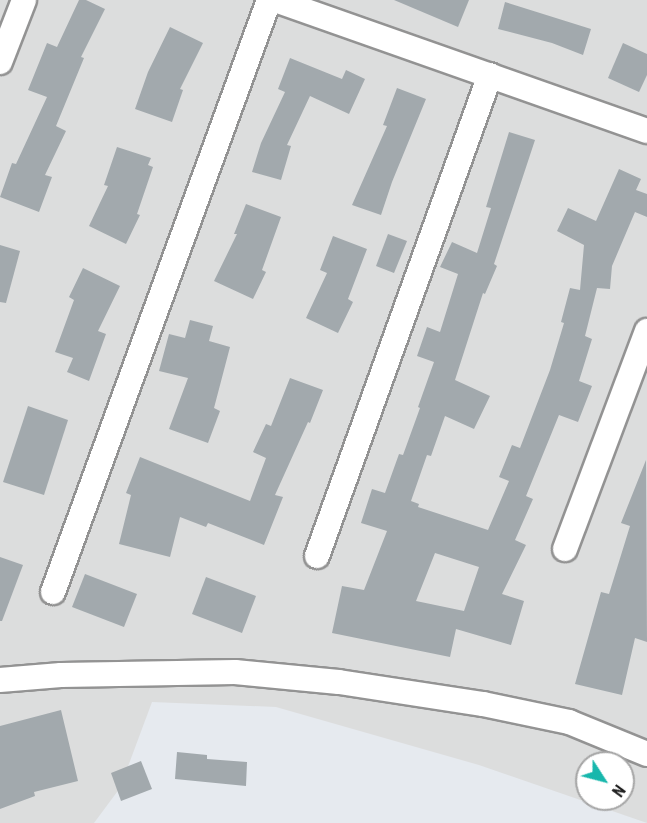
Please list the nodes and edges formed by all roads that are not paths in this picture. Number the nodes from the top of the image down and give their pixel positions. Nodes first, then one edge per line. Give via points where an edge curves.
1 (24, 0) edge
2 (269, 0) edge
3 (275, 0) edge
4 (0, 62) edge
5 (490, 75) junction
6 (647, 131) edge
7 (647, 331) edge
8 (565, 549) dead end
9 (317, 556) dead end
10 (53, 592) dead end
11 (0, 680) edge
12 (647, 754) edge

1 - 4 street
2 - 10 street
3 - 5 street
5 - 6 street
5 - 9 street
7 - 8 street
11 - 12 street via 73,674 235,672 339,682 569,722

